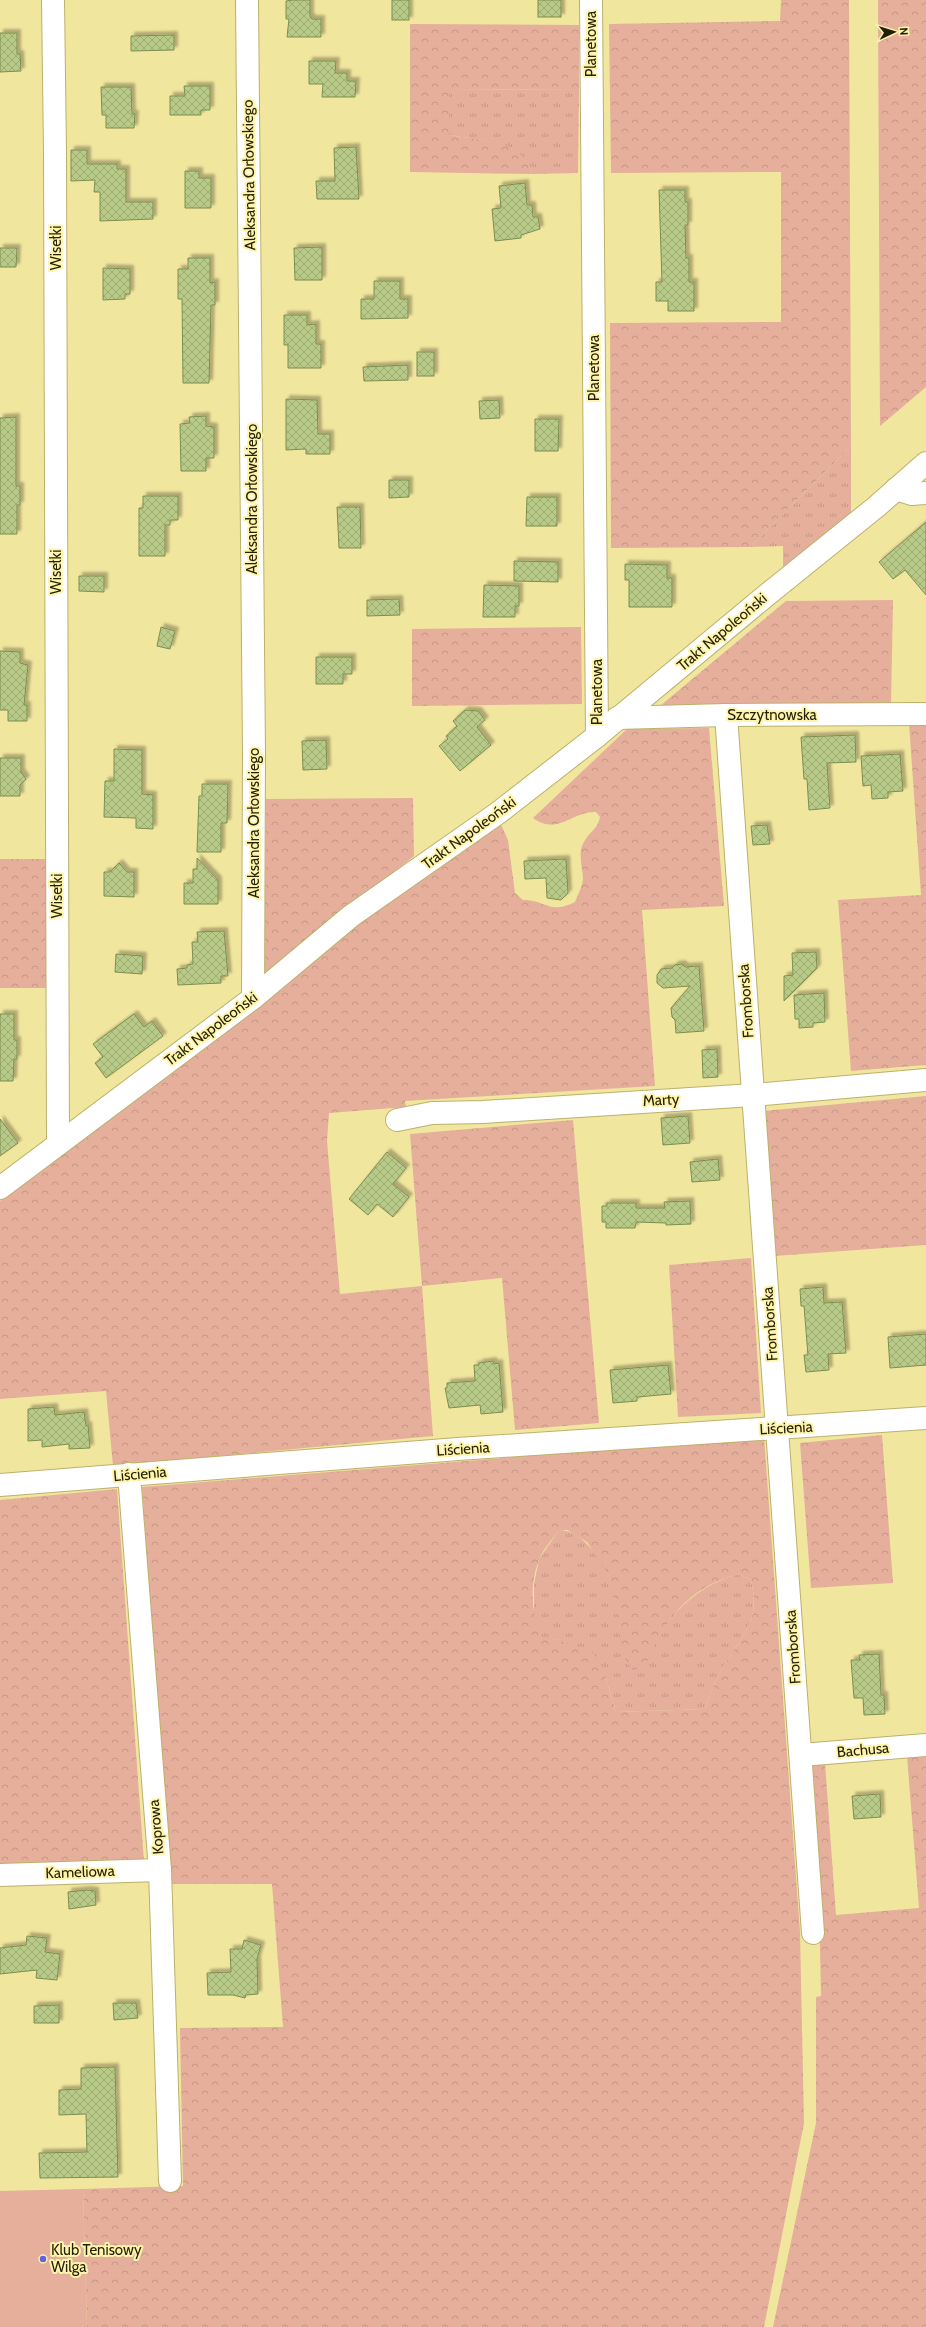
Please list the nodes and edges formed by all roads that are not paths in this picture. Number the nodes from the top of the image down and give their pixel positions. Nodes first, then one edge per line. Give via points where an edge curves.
1 (53, 0) edge
2 (247, 0) edge
3 (591, 0) edge
4 (926, 463) edge
5 (896, 489) junction
6 (926, 493) edge
7 (926, 714) edge
8 (726, 715) junction
9 (617, 718) junction
10 (597, 736) junction
11 (253, 998) junction
12 (926, 1080) edge
13 (753, 1095) junction
14 (397, 1120) dead end
15 (58, 1144) junction
16 (0, 1188) edge
17 (926, 1418) edge
18 (777, 1429) junction
19 (129, 1474) junction
20 (0, 1485) edge
21 (926, 1745) edge
22 (801, 1755) junction
23 (160, 1870) junction
24 (0, 1875) edge
25 (813, 1933) dead end
26 (170, 2181) dead end

1 - 15 street, Wisełki
2 - 11 street, Aleksandra Orłowskiego via 254,745
3 - 10 street, Planetowa
4 - 5 street, Trakt Napoleoński
5 - 6 street via 912,494
5 - 9 street, Trakt Napoleoński
7 - 8 street, Szczytnowska
8 - 9 street, Szczytnowska
8 - 13 street, Fromborska
9 - 10 street, Trakt Napoleoński
10 - 11 street, Trakt Napoleoński via 498,813 343,922
11 - 15 street, Trakt Napoleoński
12 - 13 street, Marty
13 - 14 street, Marty via 432,1113
13 - 18 street, Fromborska
15 - 16 street, Trakt Napoleoński
17 - 18 street, Liścienia
18 - 19 street, Liścienia via 458,1449
18 - 22 street, Fromborska
19 - 20 street, Liścienia
19 - 23 street, Koprowa
21 - 22 street, Bachusa
22 - 25 street, Fromborska
23 - 24 street, Kameliowa
23 - 26 street, Koprowa

